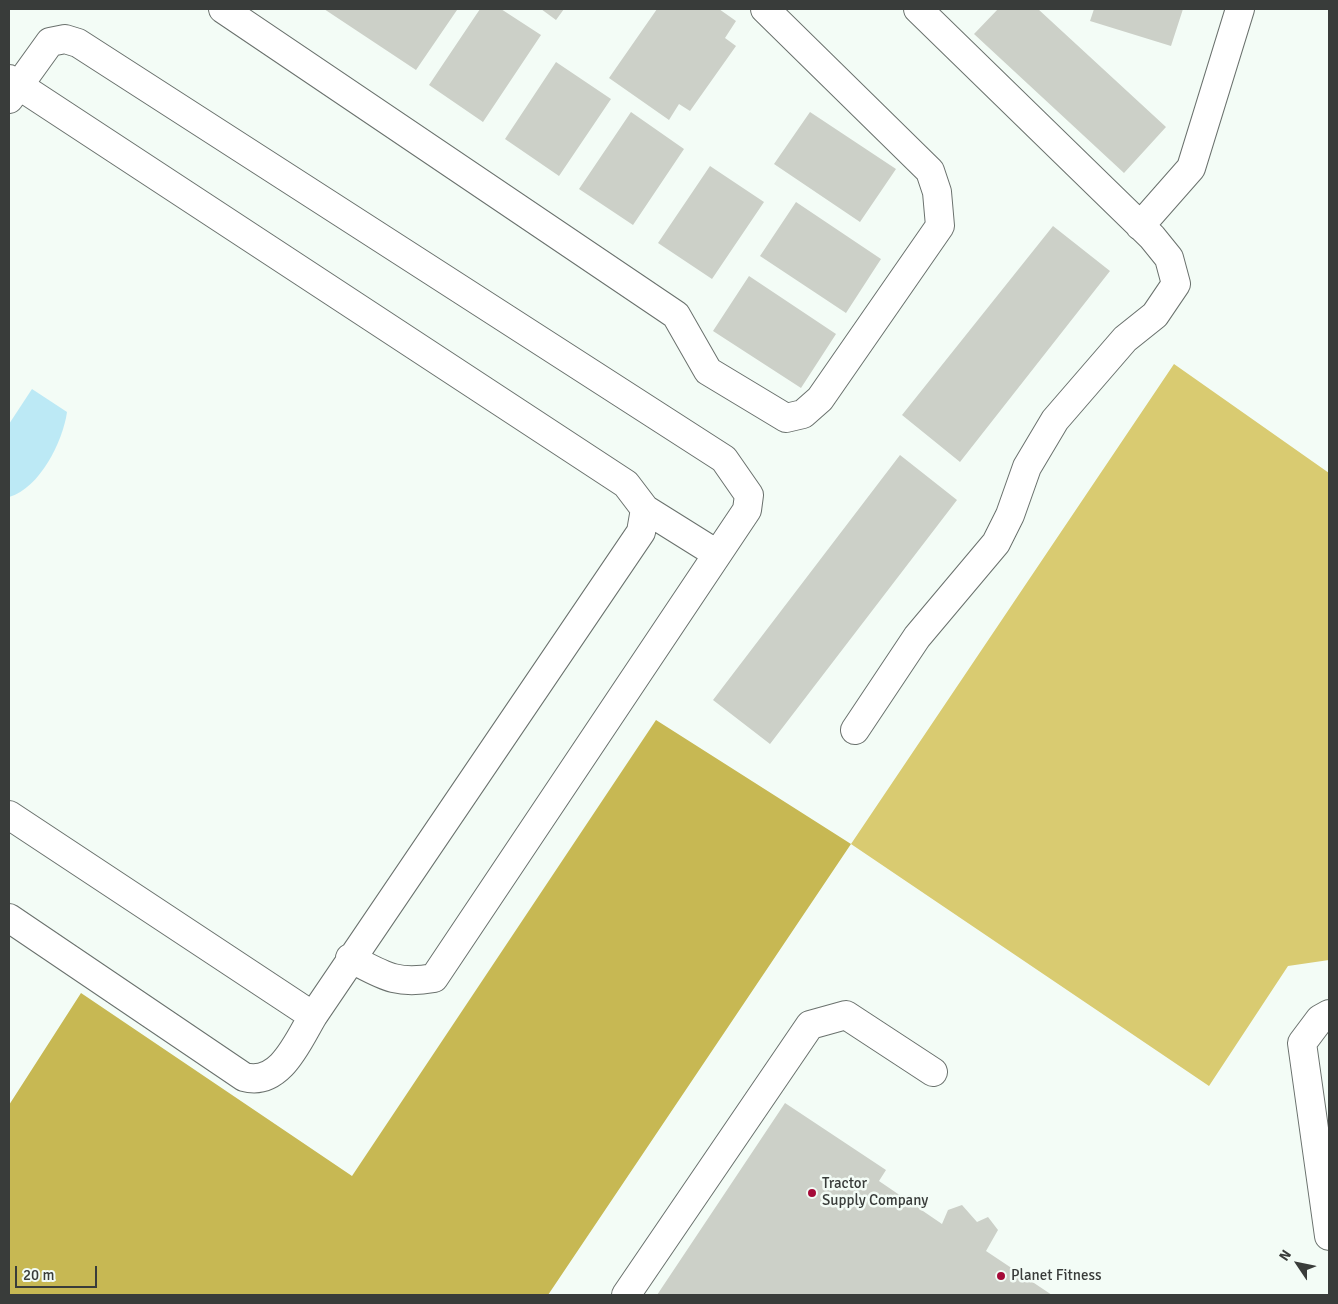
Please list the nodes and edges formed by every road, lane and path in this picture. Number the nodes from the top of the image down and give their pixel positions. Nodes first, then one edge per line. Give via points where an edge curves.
1 (223, 9) edge
2 (765, 9) edge
3 (918, 9) edge
4 (1240, 9) edge
5 (12, 88) edge
6 (1140, 226) junction
7 (645, 509) junction
8 (718, 554) junction
9 (855, 730) dead end
10 (9, 815) edge
11 (9, 918) edge
12 (350, 958) junction
13 (1329, 1014) edge
14 (313, 1016) junction
15 (933, 1072) dead end
16 (1329, 1236) edge
17 (626, 1295) edge

1 - 2 street via 676,315 708,371 786,418 803,414 820,399 940,226 937,192 930,171
3 - 6 street
4 - 6 street via 1191,168
5 - 7 street via 626,484
5 - 8 street via 50,42 65,39 78,43 724,459 749,495 746,510
6 - 9 street via 1169,258 1176,284 1155,315 1125,339 1055,420 1027,468 996,543 917,637
7 - 8 street
7 - 12 street via 641,532
8 - 12 street via 434,978 414,982 392,980
10 - 14 street
11 - 14 street via 244,1078 254,1080 274,1072 284,1063
12 - 14 street
13 - 16 street via 1320,1019 1302,1043
15 - 17 street via 846,1015 810,1026

